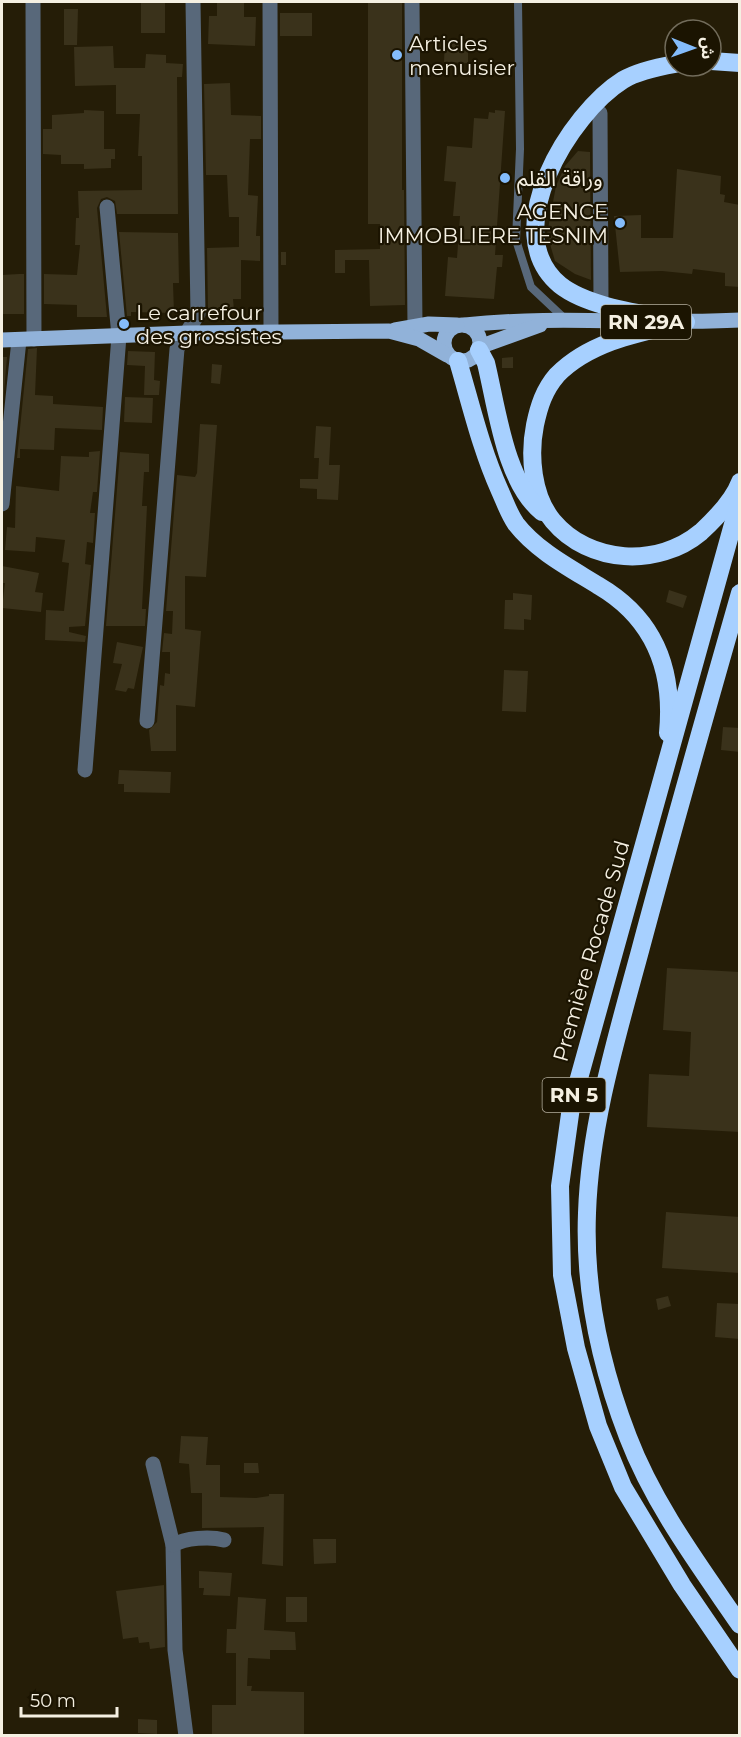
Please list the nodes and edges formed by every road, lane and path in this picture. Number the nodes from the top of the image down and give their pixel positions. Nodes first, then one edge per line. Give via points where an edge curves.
1 (33, 2) edge
2 (193, 2) edge
3 (270, 2) edge
4 (412, 2) edge
5 (518, 2) edge
6 (723, 62) edge
7 (740, 63) edge
8 (663, 67) edge
9 (600, 113) dead end
10 (106, 207) dead end
11 (601, 302) junction
12 (740, 320) edge
13 (552, 321) junction
14 (567, 321) junction
15 (686, 322) junction
16 (462, 325) junction
17 (415, 326) junction
18 (271, 331) junction
19 (389, 331) junction
20 (187, 333) junction
21 (119, 336) junction
22 (26, 339) junction
23 (2, 340) edge
24 (479, 349) junction
25 (452, 358) junction
26 (740, 482) edge
27 (740, 499) edge
28 (2, 504) edge
29 (553, 520) junction
30 (740, 593) edge
31 (147, 721) dead end
32 (85, 770) dead end
33 (663, 779) junction
34 (153, 1464) dead end
35 (224, 1540) dead end
36 (173, 1545) junction
37 (740, 1625) edge
38 (740, 1670) edge
39 (186, 1736) edge

1 - 22 street
2 - 20 street via 198,314
3 - 18 street
4 - 17 street
5 - 14 lane via 520,149 516,240 531,287
6 - 7 highway
8 - 11 highway via 637,74 607,93 567,139 546,177 536,211 536,229 545,263 559,284
9 - 11 street
10 - 21 street
11 - 15 highway
12 - 15 main road, RN 29A
13 - 14 main road, RN 29A
13 - 16 main road
13 - 24 main road
14 - 15 main road, RN 29A
15 - 29 highway via 629,335 591,350 557,375 540,400 532,466 539,497
16 - 17 main road
16 - 24 main road via 476,331
16 - 25 main road via 444,336
17 - 19 main road
18 - 19 main road
18 - 20 main road
19 - 25 main road via 419,339
20 - 21 main road
20 - 31 street via 177,349
21 - 22 main road
21 - 32 street
22 - 23 main road
22 - 28 street
24 - 25 main road via 470,359
24 - 29 highway via 521,489
25 - 33 highway via 483,452 514,522 530,540 603,588 634,614 656,642 670,693
26 - 29 highway via 714,521 688,543 640,558 603,554 576,542
27 - 33 highway, Première Rocade Sud / RN 5
30 - 37 highway, RN 5 via 620,1024 597,1122 587,1212 588,1267 597,1332 628,1438 649,1484
33 - 38 highway, Première Rocade Sud / RN 5 via 571,1107 560,1186 562,1275 576,1348 598,1425 623,1487 682,1585
34 - 36 street
35 - 36 street via 180,1541
36 - 39 street via 175,1650

